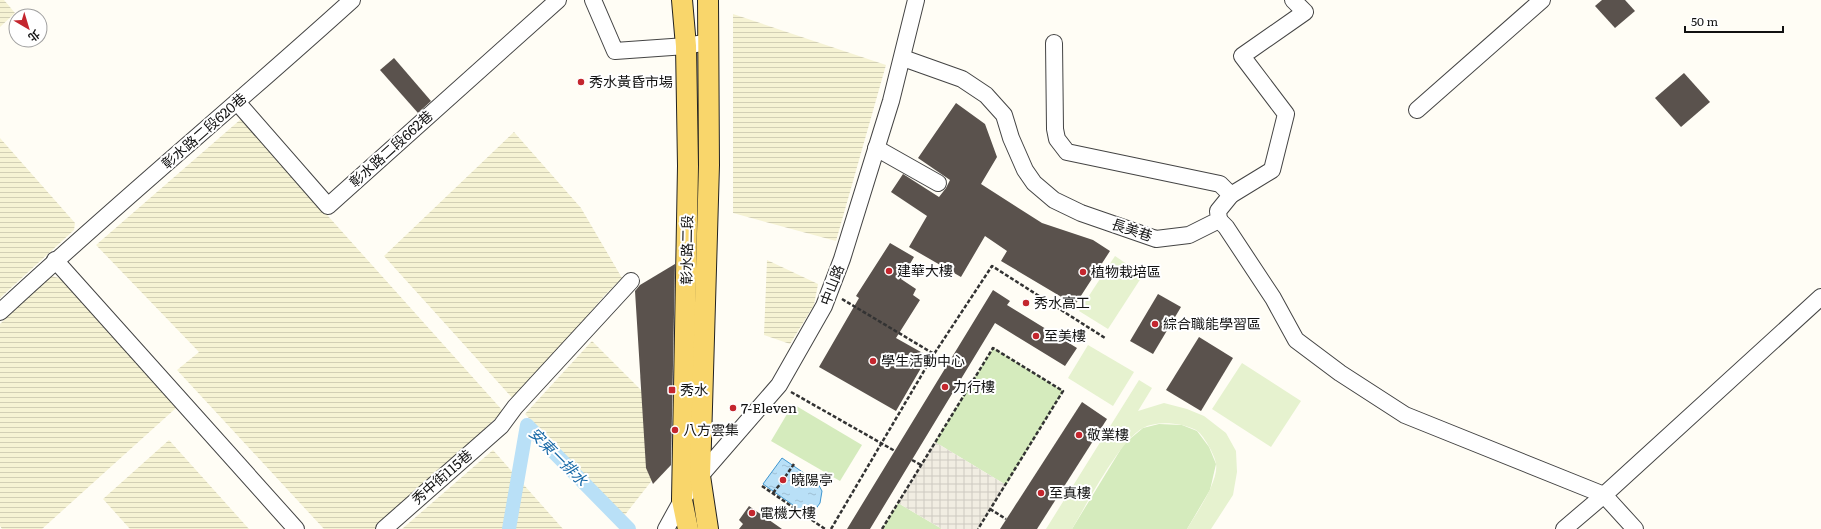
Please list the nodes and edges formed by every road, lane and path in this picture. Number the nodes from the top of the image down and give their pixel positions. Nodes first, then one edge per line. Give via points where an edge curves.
1 (352, 0) edge
2 (558, 0) edge
3 (593, 0) edge
4 (682, 0) edge
5 (708, 0) edge
6 (916, 0) edge
7 (1293, 0) edge
8 (1542, 0) edge
9 (708, 42) junction
10 (1054, 43) dead end
11 (686, 46) junction
12 (903, 58) junction
13 (237, 102) junction
14 (1417, 110) dead end
15 (876, 148) junction
16 (709, 165) junction
17 (688, 166) junction
18 (938, 183) dead end
19 (1231, 195) junction
20 (1219, 220) junction
21 (56, 260) junction
22 (631, 281) dead end
23 (830, 292) junction
24 (1821, 297) edge
25 (0, 312) edge
26 (1105, 338) dead end
27 (934, 354) junction
28 (779, 385) junction
29 (881, 442) junction
30 (895, 451) dead end
31 (912, 460) dead end
32 (794, 464) dead end
33 (921, 465) junction
34 (700, 476) junction
35 (785, 476) dead end
36 (781, 483) dead end
37 (762, 486) dead end
38 (773, 493) junction
39 (1604, 495) junction
40 (682, 500) junction
41 (990, 509) junction
42 (1006, 519) dead end
43 (296, 529) edge
44 (384, 529) edge
45 (666, 529) edge
46 (688, 529) edge
47 (708, 529) edge
48 (824, 529) edge
49 (831, 529) edge
50 (882, 529) edge
51 (978, 529) edge
52 (1564, 529) edge
53 (1635, 529) edge

1 - 13 street, 彰水路二段620巷
2 - 13 street, 彰水路二段662巷 via 328,206
3 - 11 street via 616,51
4 - 11 main road, 彰水路二段
5 - 9 main road, 彰水路二段
6 - 12 street, 中山路
7 - 19 street via 1305,12 1242,56 1286,114 1272,170
8 - 14 street
9 - 11 street
9 - 16 main road, 彰水路二段
10 - 19 street via 1057,139 1067,152 1220,184
11 - 17 main road, 彰水路二段
12 - 15 street, 中山路
12 - 20 street, 長美巷 via 962,79 986,95 1004,115 1025,170 1034,183 1054,200 1081,213 1156,239 1189,235
13 - 21 street, 彰水路二段620巷
15 - 18 street
15 - 23 street, 中山路
16 - 17 main road
16 - 34 main road, 彰水路二段
17 - 40 main road, 彰水路二段
19 - 20 street via 1218,211
20 - 39 street via 1273,298 1296,340 1340,374 1405,415
21 - 25 street, 彰水路二段620巷
21 - 43 street
22 - 44 street, 秀中街115巷 via 515,407 501,426
23 - 27 path
23 - 28 street, 中山路 via 805,342
24 - 39 street
26 - 27 path via 992,266
27 - 29 path
28 - 29 path
28 - 34 street, 中山路
29 - 30 path
29 - 49 path
31 - 33 path
32 - 35 path
33 - 41 path via 993,348 1063,391
33 - 50 path
34 - 40 street, 中山路
34 - 47 main road, 彰水路二段
36 - 38 path
37 - 38 path
38 - 48 path
39 - 52 street
39 - 53 street
40 - 45 street, 中山路
40 - 46 main road, 彰水路二段
41 - 42 path
41 - 51 path

